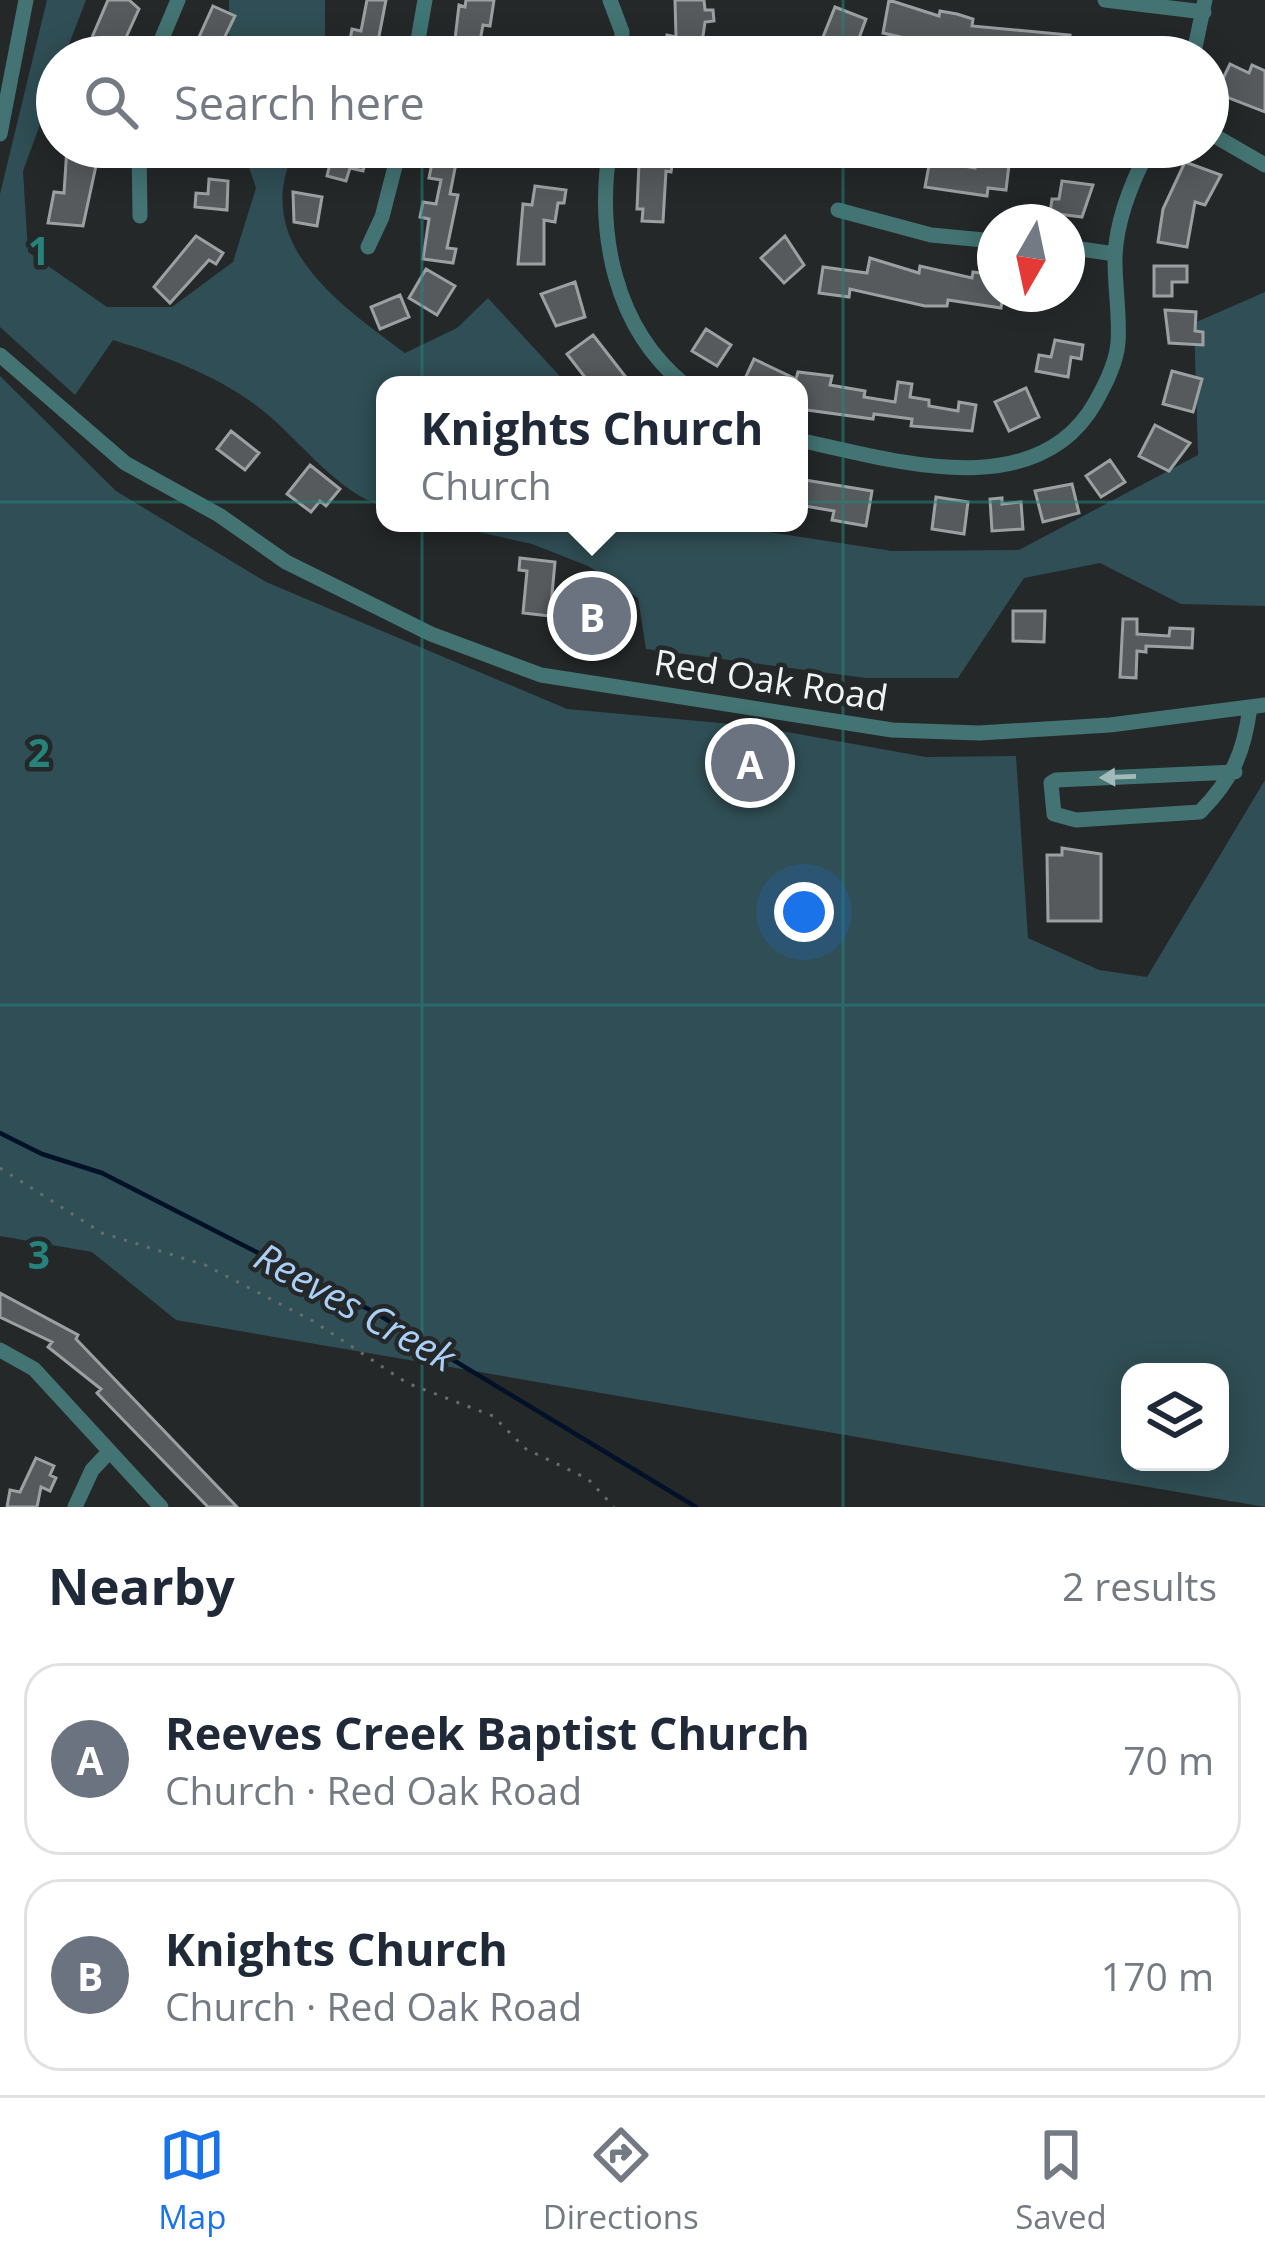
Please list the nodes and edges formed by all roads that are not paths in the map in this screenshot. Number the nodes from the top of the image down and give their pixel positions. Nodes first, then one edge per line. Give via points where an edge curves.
1 (26, 0) edge
2 (178, 0) edge
3 (424, 0) edge
4 (610, 0) edge
5 (1105, 0) edge
6 (1204, 6) edge
7 (163, 36) edge
8 (418, 36) edge
9 (622, 36) edge
10 (1198, 36) edge
11 (0, 134) edge
12 (1229, 144) edge
13 (1265, 165) edge
14 (140, 168) edge
15 (395, 168) edge
16 (608, 168) edge
17 (1140, 168) edge
18 (838, 211) dead end
19 (140, 216) dead end
20 (977, 240) edge
21 (368, 247) dead end
22 (1085, 250) edge
23 (1115, 254) junction
24 (0, 355) edge
25 (674, 376) edge
26 (808, 441) edge
27 (1257, 706) edge
28 (1234, 772) junction
29 (0, 1351) edge
30 (108, 1453) junction
31 (75, 1507) edge
32 (161, 1507) edge

1 - 11 street
2 - 7 street
3 - 8 street
4 - 9 street
5 - 6 street
6 - 10 street
12 - 13 street
14 - 19 street
15 - 21 street
16 - 25 street via 611,264 641,334
17 - 23 street
18 - 20 street
22 - 23 street
23 - 26 street via 1118,345 1106,383 1087,417 1053,449 1024,464 980,469
24 - 27 street, Red Oak Road via 125,463 286,562 431,634 541,675 892,730 1110,725
27 - 28 street
28 -> 28 street via 1056,779 1054,814 1076,820 1200,812
29 - 30 street via 34,1370
30 - 31 street
30 - 32 street

